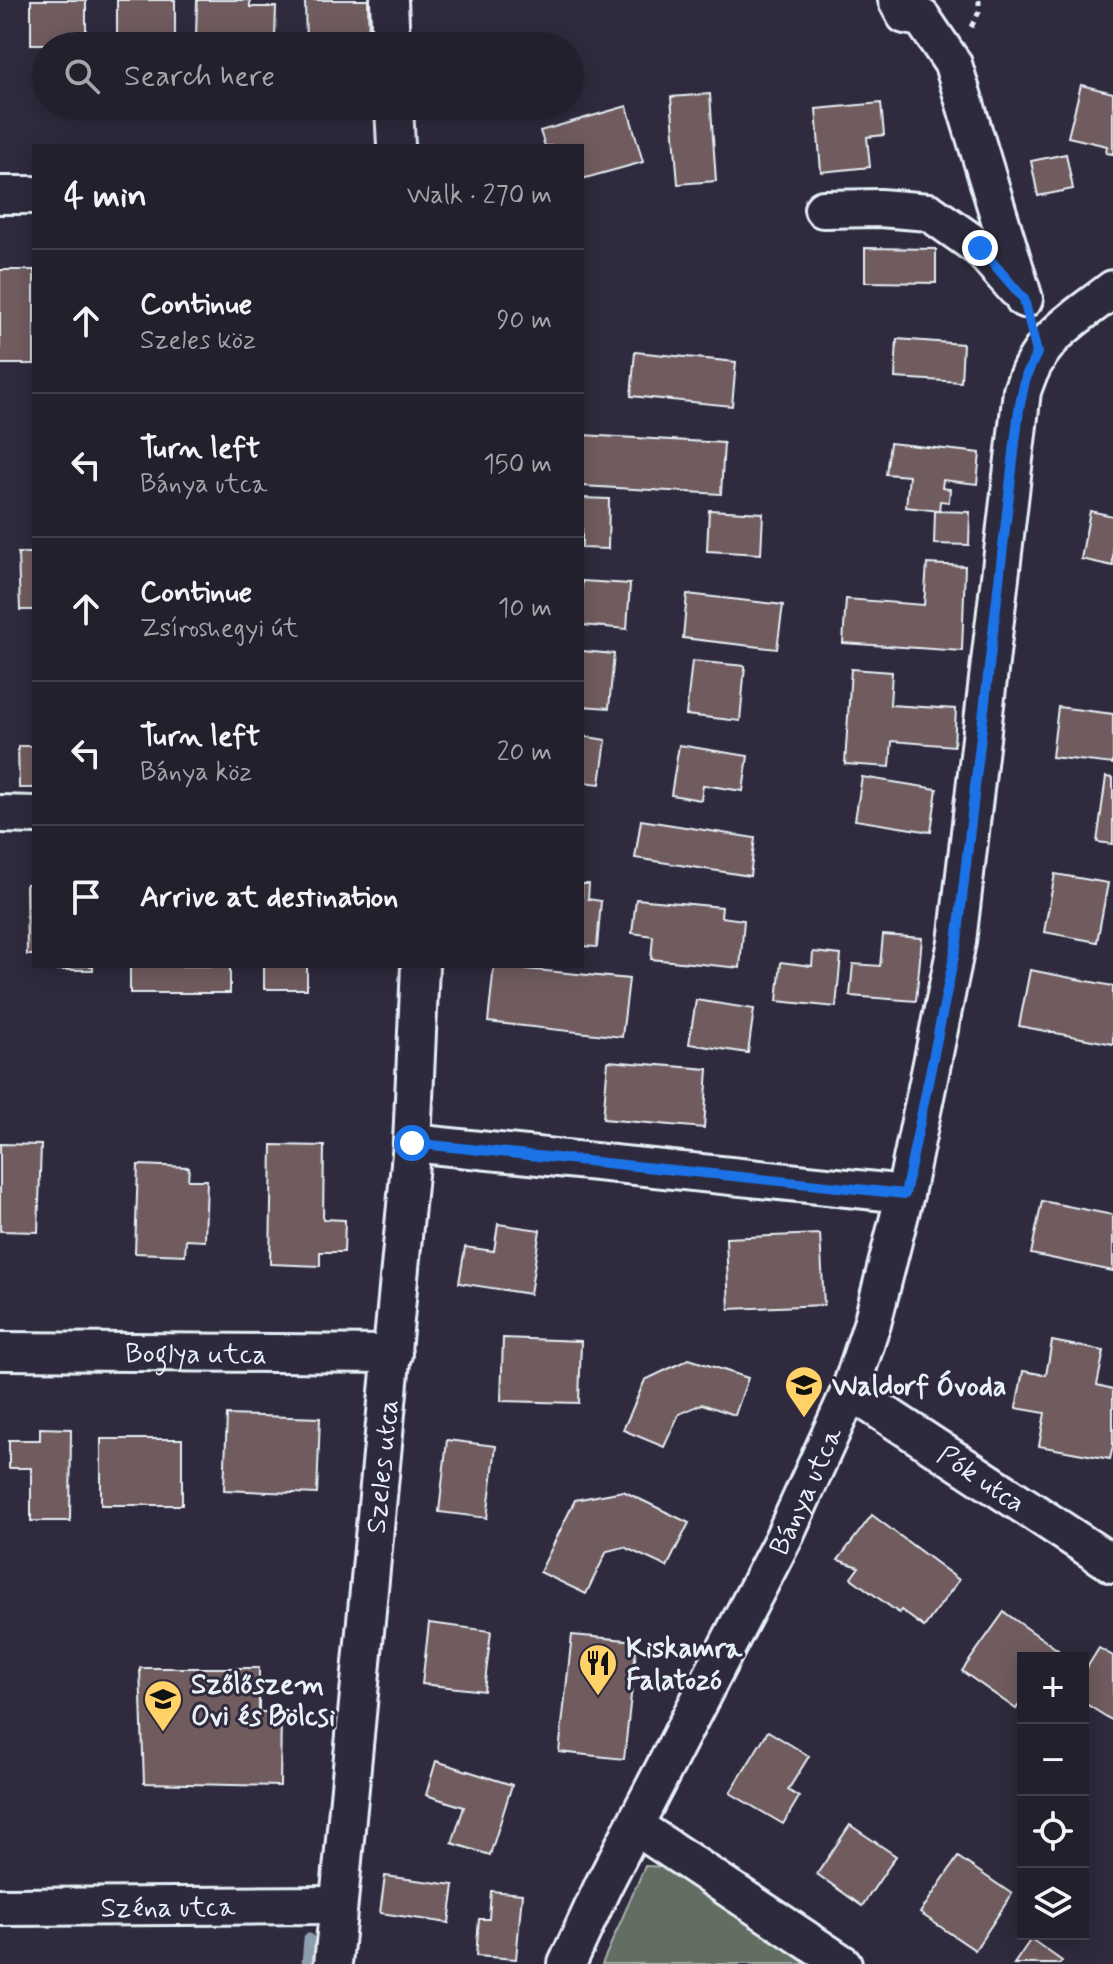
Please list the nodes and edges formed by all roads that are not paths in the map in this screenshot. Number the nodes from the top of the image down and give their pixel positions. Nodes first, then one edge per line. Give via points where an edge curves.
1 (389, 0) edge
2 (897, 0) edge
3 (390, 32) edge
4 (395, 120) edge
5 (396, 144) edge
6 (0, 195) edge
7 (32, 195) edge
8 (823, 209) dead end
9 (1113, 289) edge
10 (1024, 299) junction
11 (1037, 353) junction
12 (0, 814) edge
13 (32, 815) edge
14 (420, 968) edge
15 (412, 1143) junction
16 (905, 1194) junction
17 (0, 1351) edge
18 (393, 1354) junction
19 (850, 1391) junction
20 (1112, 1561) edge
21 (635, 1826) junction
22 (338, 1905) junction
23 (0, 1907) edge
24 (333, 1964) edge
25 (567, 1964) edge
26 (843, 1964) edge

1 - 3 street
2 - 10 street via 905,15 922,18 953,64
4 - 5 street
6 - 7 street
8 - 10 street via 929,212 980,248
9 - 11 street
10 - 11 street
11 - 16 street, Bánya utca via 1019,409 957,942
12 - 13 street
14 - 15 street, Szeles utca
15 - 16 street
15 - 18 street, Szeles utca
16 - 19 street, Bánya utca
17 - 18 street, Boglya utca
18 - 22 street, Szeles utca
19 - 20 street, Pók utca
19 - 21 street, Bánya utca via 783,1539
21 - 25 street, Bánya utca
21 - 26 street
22 - 23 street, Széna utca
22 - 24 street, Szeles utca

